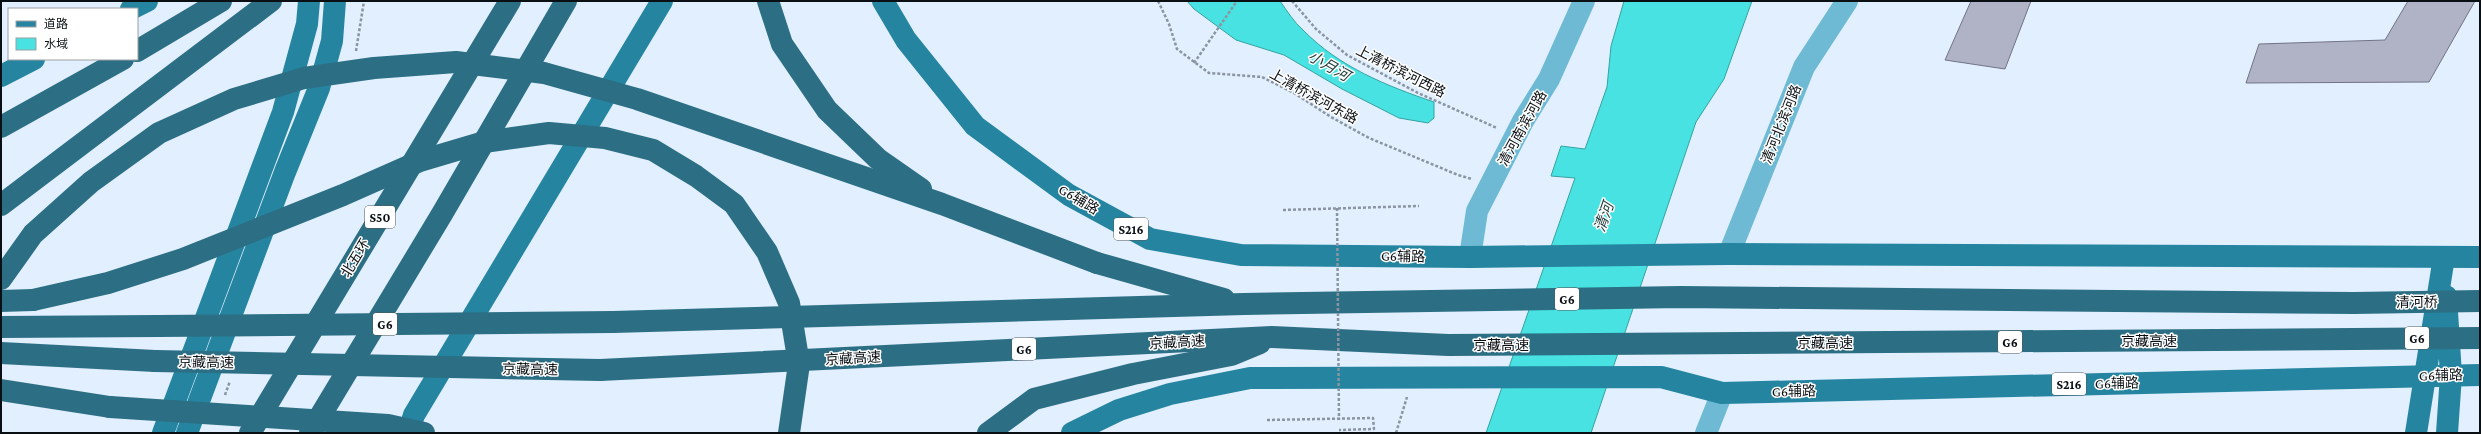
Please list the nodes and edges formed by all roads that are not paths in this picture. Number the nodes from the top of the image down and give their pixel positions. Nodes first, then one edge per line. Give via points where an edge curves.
1 (147, 1) edge
2 (221, 1) edge
3 (272, 1) edge
4 (309, 1) edge
5 (335, 1) edge
6 (510, 1) edge
7 (566, 1) edge
8 (662, 1) edge
9 (768, 1) edge
10 (883, 1) edge
11 (1584, 1) edge
12 (1847, 1) edge
13 (133, 8) edge
14 (138, 50) edge
15 (32, 60) edge
16 (121, 60) edge
17 (1, 76) edge
18 (1, 127) edge
19 (942, 204) junction
20 (1, 205) edge
21 (442, 214) junction
22 (1729, 254) junction
23 (2480, 256) edge
24 (1470, 257) junction
25 (2444, 257) junction
26 (1, 279) edge
27 (1, 301) edge
28 (2480, 301) edge
29 (1244, 304) junction
30 (1, 327) edge
31 (1272, 337) junction
32 (2480, 338) edge
33 (1, 353) edge
34 (2452, 375) junction
35 (2480, 375) edge
36 (2424, 376) junction
37 (1, 390) edge
38 (1722, 393) junction
39 (164, 433) edge
40 (187, 433) edge
41 (250, 433) edge
42 (310, 433) edge
43 (327, 433) edge
44 (408, 433) edge
45 (424, 433) edge
46 (789, 433) edge
47 (988, 433) edge
48 (1072, 433) edge
49 (1706, 433) edge
50 (2416, 433) edge
51 (2447, 433) edge

1 - 13 main road
2 - 14 highway
3 - 20 highway
4 - 39 main road via 307,24 283,112
5 - 40 main road via 332,40 319,88 282,179
6 - 41 highway, 北五环 / S50
7 - 21 highway
8 - 44 main road via 414,415
9 - 19 highway, bridge via 782,44 827,110 878,159
10 - 24 main road, G6辅路 / S216 via 906,40 975,126 1069,195 1150,239 1241,255
11 - 24 street, 清河南滨河路 via 1549,79 1517,133 1477,211
12 - 22 street, 清河北滨河路 via 1804,67
15 - 17 main road
16 - 18 highway
19 - 26 highway, bridge via 637,99 544,73 456,62 374,68 304,78 234,99 159,133 91,182 33,234
19 - 29 highway, bridge via 1097,263
21 - 42 highway
21 - 43 highway
22 - 24 main road, G6辅路
22 - 25 main road
23 - 25 main road
25 - 34 main road
25 - 36 main road
27 - 46 highway, bridge via 33,300 108,283 183,259 343,196 420,161 484,142 549,133 605,138 653,150 696,176 734,204 767,252 789,303 799,364
28 - 29 highway, 清河桥 / G6, bridge via 2354,303 1681,297
29 - 30 highway, G6, bridge via 613,322
31 - 32 highway, 京藏高速 / G6, bridge via 1448,345
31 - 33 highway, 京藏高速 / G6, bridge via 600,370 155,361
31 - 47 highway via 1231,355 1133,374 1034,399
34 - 35 main road, G6辅路 / S216
34 - 36 main road, G6辅路 / S216
34 - 51 main road
36 - 38 main road, G6辅路 / S216
36 - 50 main road
37 - 45 highway, bridge via 110,407 388,425
38 - 48 main road, G6辅路 / S216 via 1661,377 1250,378 1170,394 1119,410
38 - 49 street

